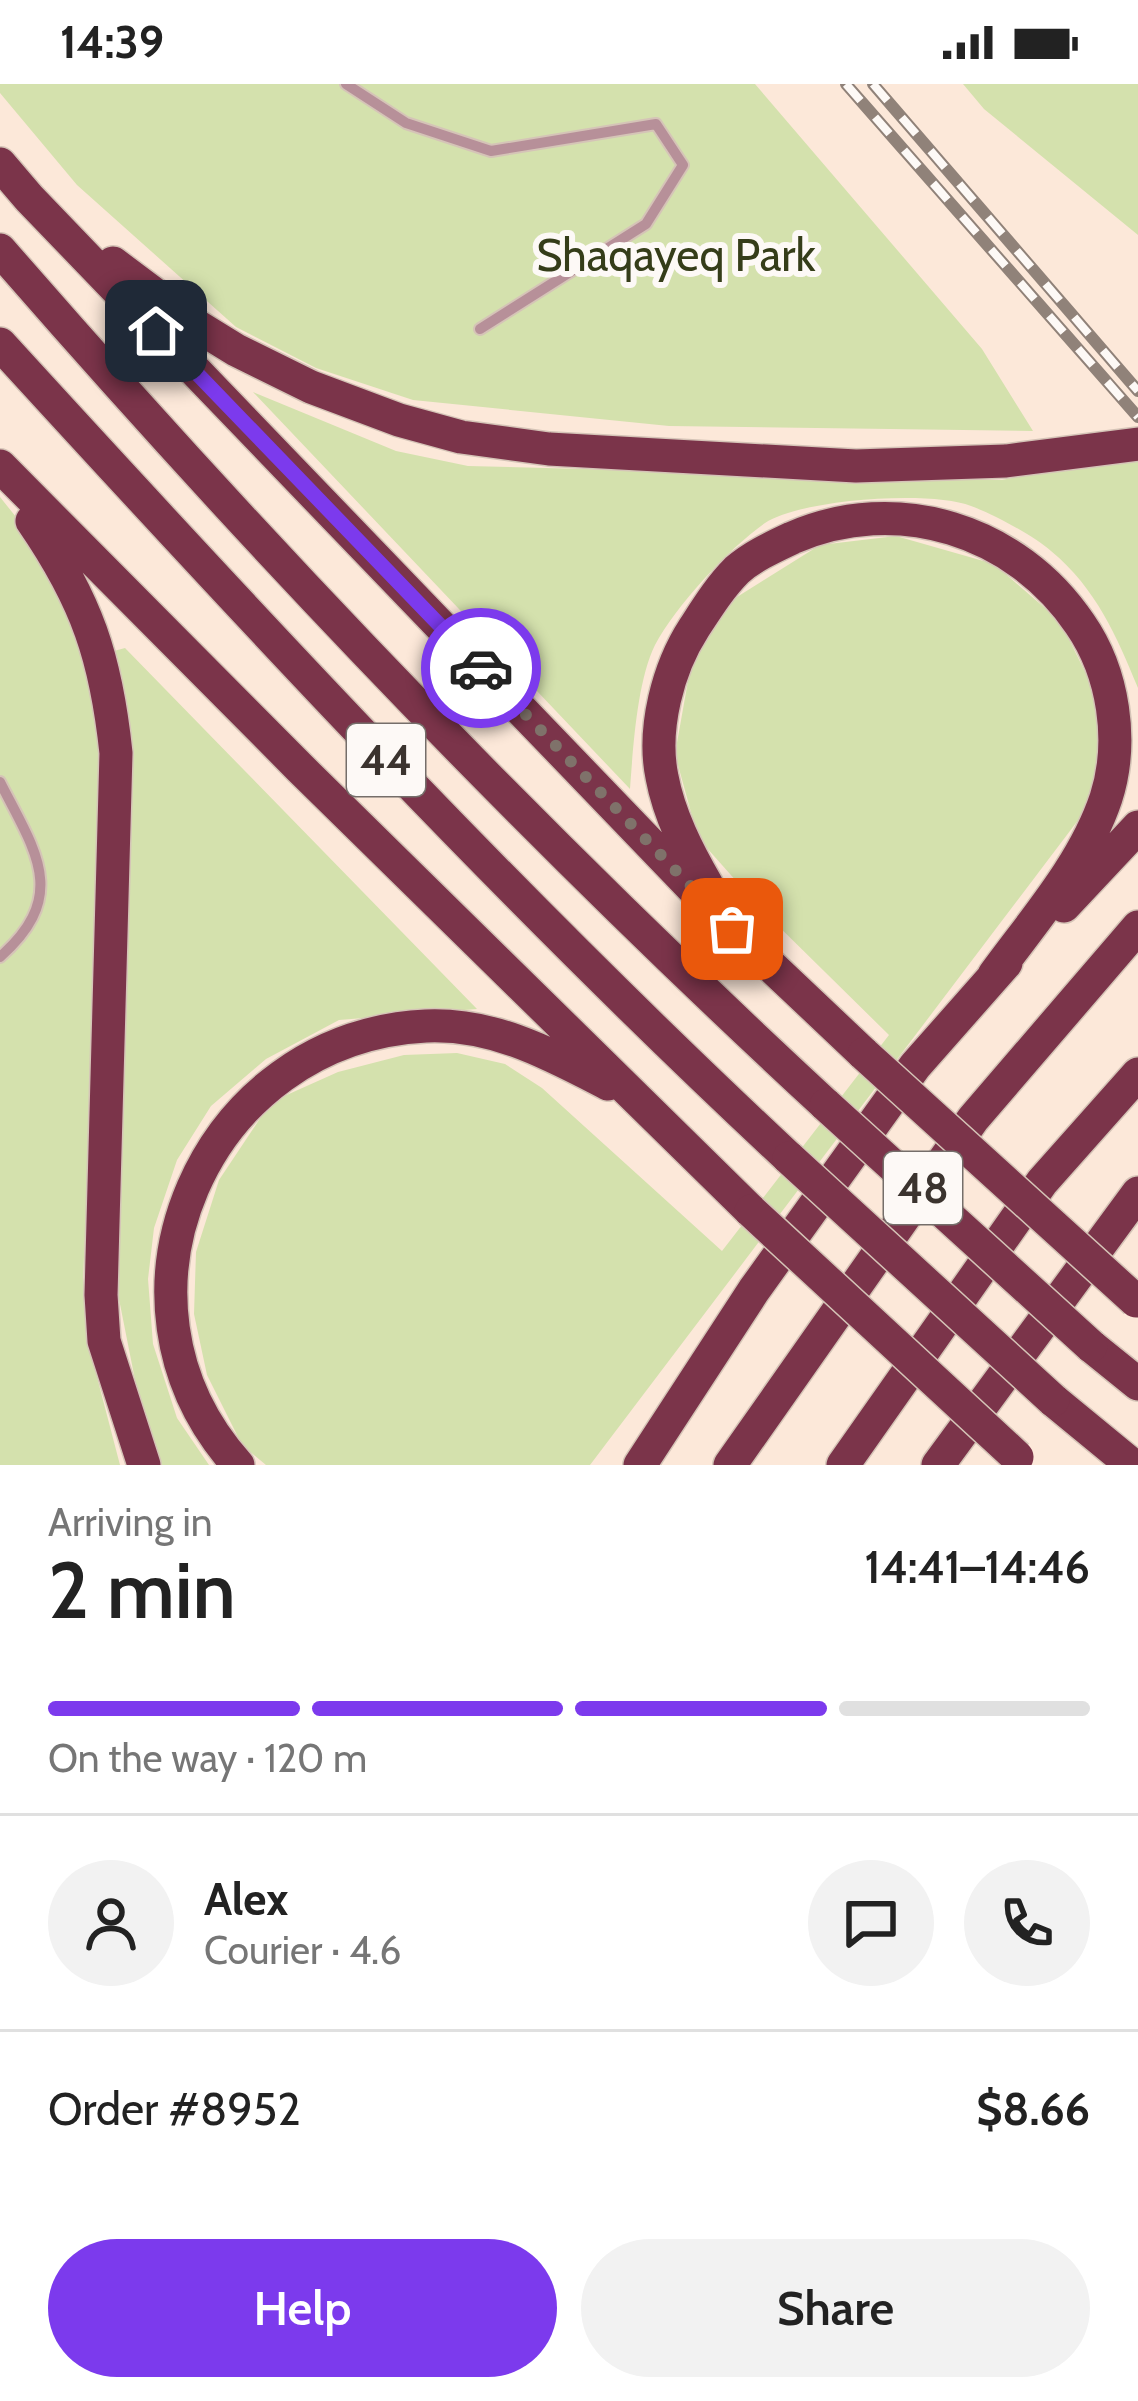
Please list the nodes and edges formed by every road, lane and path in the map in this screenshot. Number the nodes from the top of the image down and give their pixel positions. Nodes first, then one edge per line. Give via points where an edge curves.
1 (346, 84) edge
2 (0, 164) edge
3 (28, 198) junction
4 (0, 250) edge
5 (480, 329) dead end
6 (0, 344) edge
7 (1138, 444) edge
8 (0, 471) edge
9 (0, 782) edge
10 (1138, 827) edge
11 (1138, 927) edge
12 (732, 929) junction
13 (0, 957) edge
14 (994, 974) junction
15 (1138, 1073) edge
16 (637, 1099) junction
17 (1138, 1193) edge
18 (1137, 1302) edge
19 (1138, 1384) edge
20 (663, 1430) junction
21 (1021, 1461) edge
22 (144, 1465) edge
23 (238, 1465) edge
24 (623, 1465) edge
25 (640, 1465) edge
26 (730, 1465) edge
27 (843, 1465) edge
28 (938, 1465) edge
29 (1132, 1465) edge

1 - 5 lane via 406,123 490,151 656,124 683,165 646,224
2 - 3 highway
3 - 7 highway via 236,350 311,387 461,437 856,466 1006,461
3 - 12 highway
4 - 19 highway, 44, bridge via 420,709 695,984
6 - 29 highway, 44, bridge via 292,665 631,1011
8 - 16 highway
8 - 22 highway via 61,563 109,682 116,753 101,1295 104,1341
9 - 13 lane via 41,863 39,903 26,934
10 - 14 highway
11 - 26 highway, 48 via 973,1119
12 - 14 highway via 690,855 661,775 660,739 679,651 718,592 765,550 846,520 916,519 976,537 1046,582 1090,639 1110,698 1114,752 1099,817
12 - 18 highway, bridge
14 - 20 highway via 915,1066
15 - 27 highway, 48 via 1042,1182
16 - 21 highway, bridge
16 - 23 highway via 512,1037 428,1026 339,1043 254,1095 196,1177 172,1276 185,1372
17 - 28 highway
20 - 24 highway
20 - 25 highway

